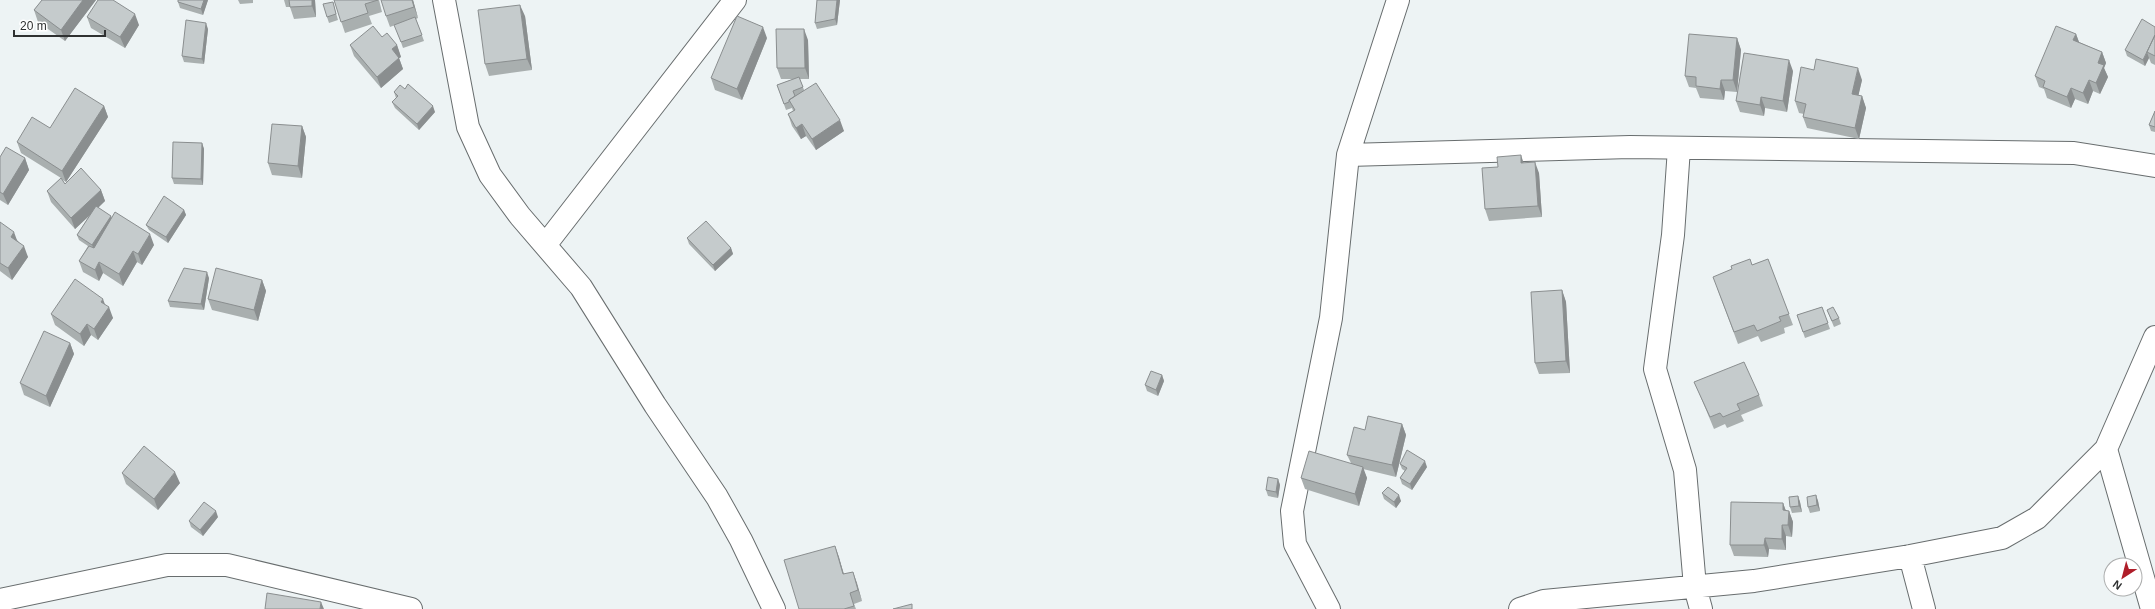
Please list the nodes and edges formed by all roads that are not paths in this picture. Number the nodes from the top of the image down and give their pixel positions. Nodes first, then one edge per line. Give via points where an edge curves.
1 (444, 0) edge
2 (735, 0) edge
3 (1398, 0) edge
4 (1679, 148) junction
5 (1348, 155) junction
6 (2155, 166) edge
7 (546, 244) junction
8 (2155, 337) edge
9 (2106, 449) junction
10 (1910, 556) junction
11 (1695, 587) junction
12 (0, 600) edge
13 (411, 609) edge
14 (774, 609) edge
15 (1329, 609) edge
16 (1520, 609) edge
17 (1701, 609) edge
18 (1924, 609) edge
19 (2152, 609) edge

1 - 7 street via 468,127 490,175 520,216
2 - 7 street
3 - 5 street
4 - 5 street
4 - 6 street via 2074,153
4 - 11 street via 1673,235 1655,369 1686,470
5 - 15 street via 1331,318 1292,511 1296,544
7 - 14 street via 581,287 655,405 717,497
8 - 9 street
9 - 10 street via 2037,518 2002,538
9 - 19 street
10 - 11 street via 1754,581
10 - 18 street
11 - 16 street via 1544,601
11 - 17 street
12 - 13 street via 167,565 227,565

